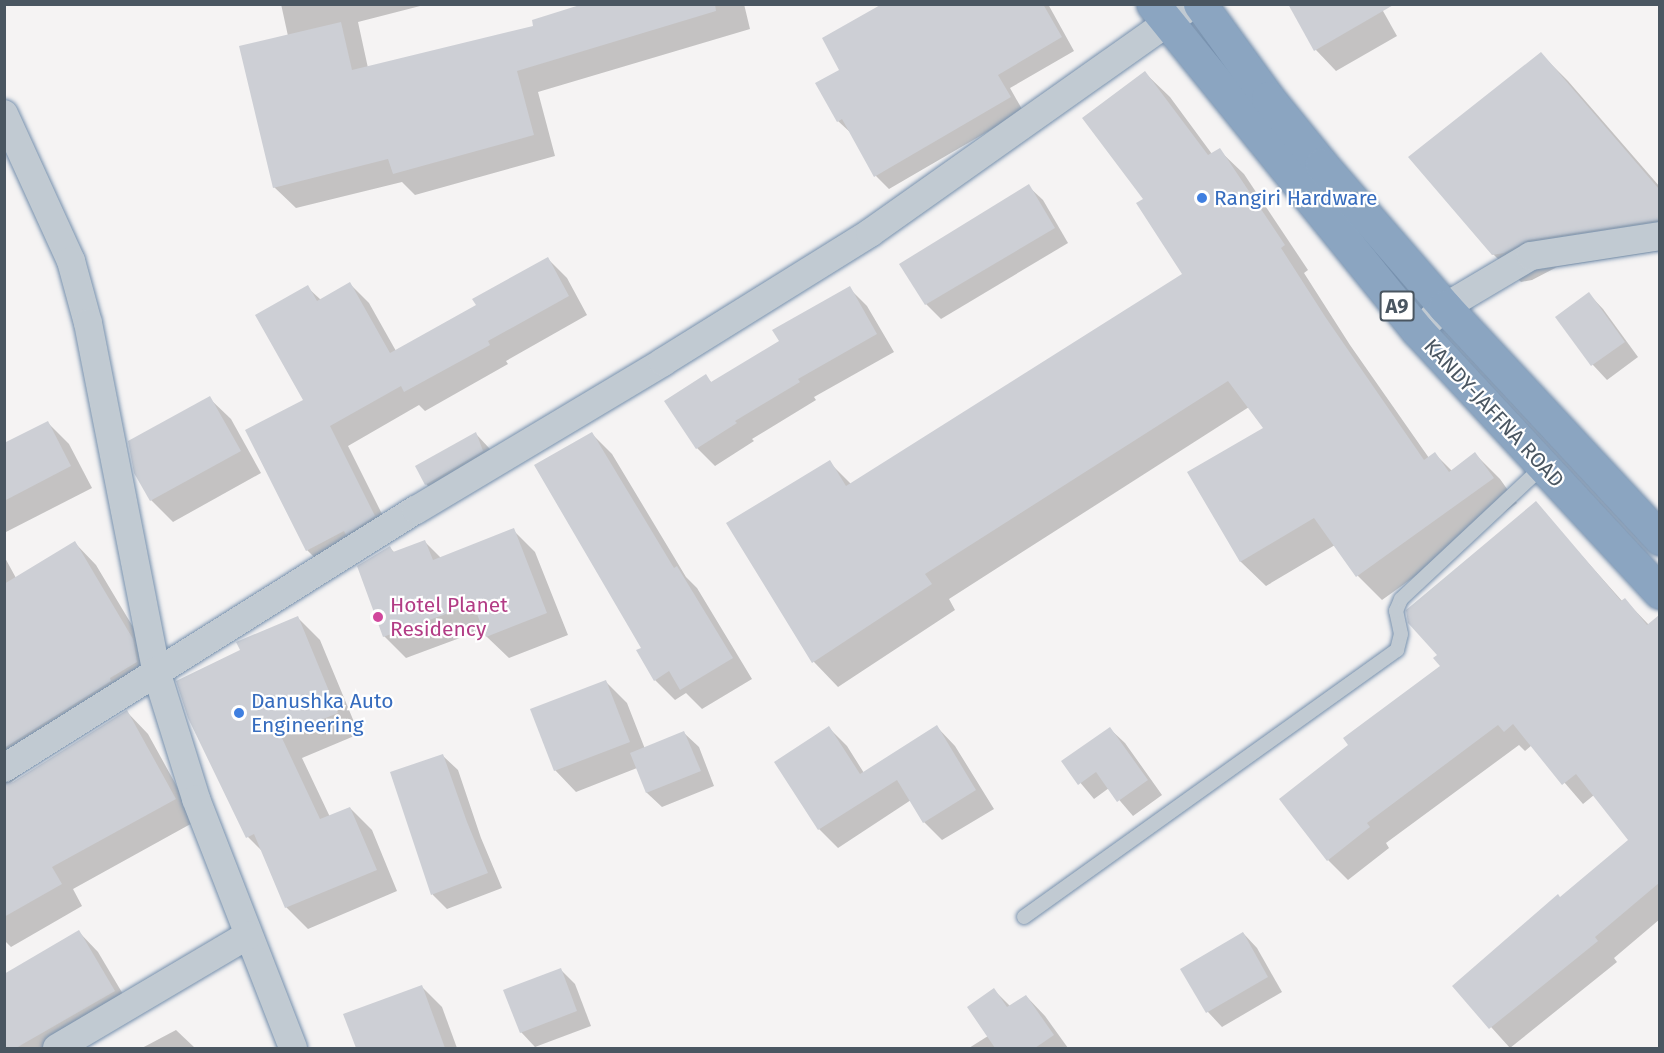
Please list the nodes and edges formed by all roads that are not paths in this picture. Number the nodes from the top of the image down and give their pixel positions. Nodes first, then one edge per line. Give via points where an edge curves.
1 (1194, 4) edge
2 (1200, 4) edge
3 (1159, 14) edge
4 (4, 114) edge
5 (1659, 236) edge
6 (1445, 307) junction
7 (1418, 331) junction
8 (1544, 465) junction
9 (1659, 538) edge
10 (1659, 592) edge
11 (156, 671) junction
12 (4, 768) edge
13 (1024, 917) dead end
14 (248, 935) junction
15 (57, 1048) edge
16 (293, 1048) edge

1 - 3 street
2 - 6 highway, KANDY-JAFFNA ROAD / A9 via 1322,165
3 - 7 highway, KANDY-JAFFNA ROAD / A9
3 - 11 street via 870,233
4 - 11 street via 70,261 88,323
5 - 6 street via 1531,256
6 - 7 street
6 - 9 highway, KANDY-JAFFNA ROAD / A9
7 - 8 highway, KANDY-JAFFNA ROAD / A9
8 - 10 highway, KANDY-JAFFNA ROAD / A9
8 - 13 lane via 1401,599 1396,611 1401,634 1397,650
11 - 12 street
11 - 14 street via 196,799
14 - 15 street
14 - 16 street

